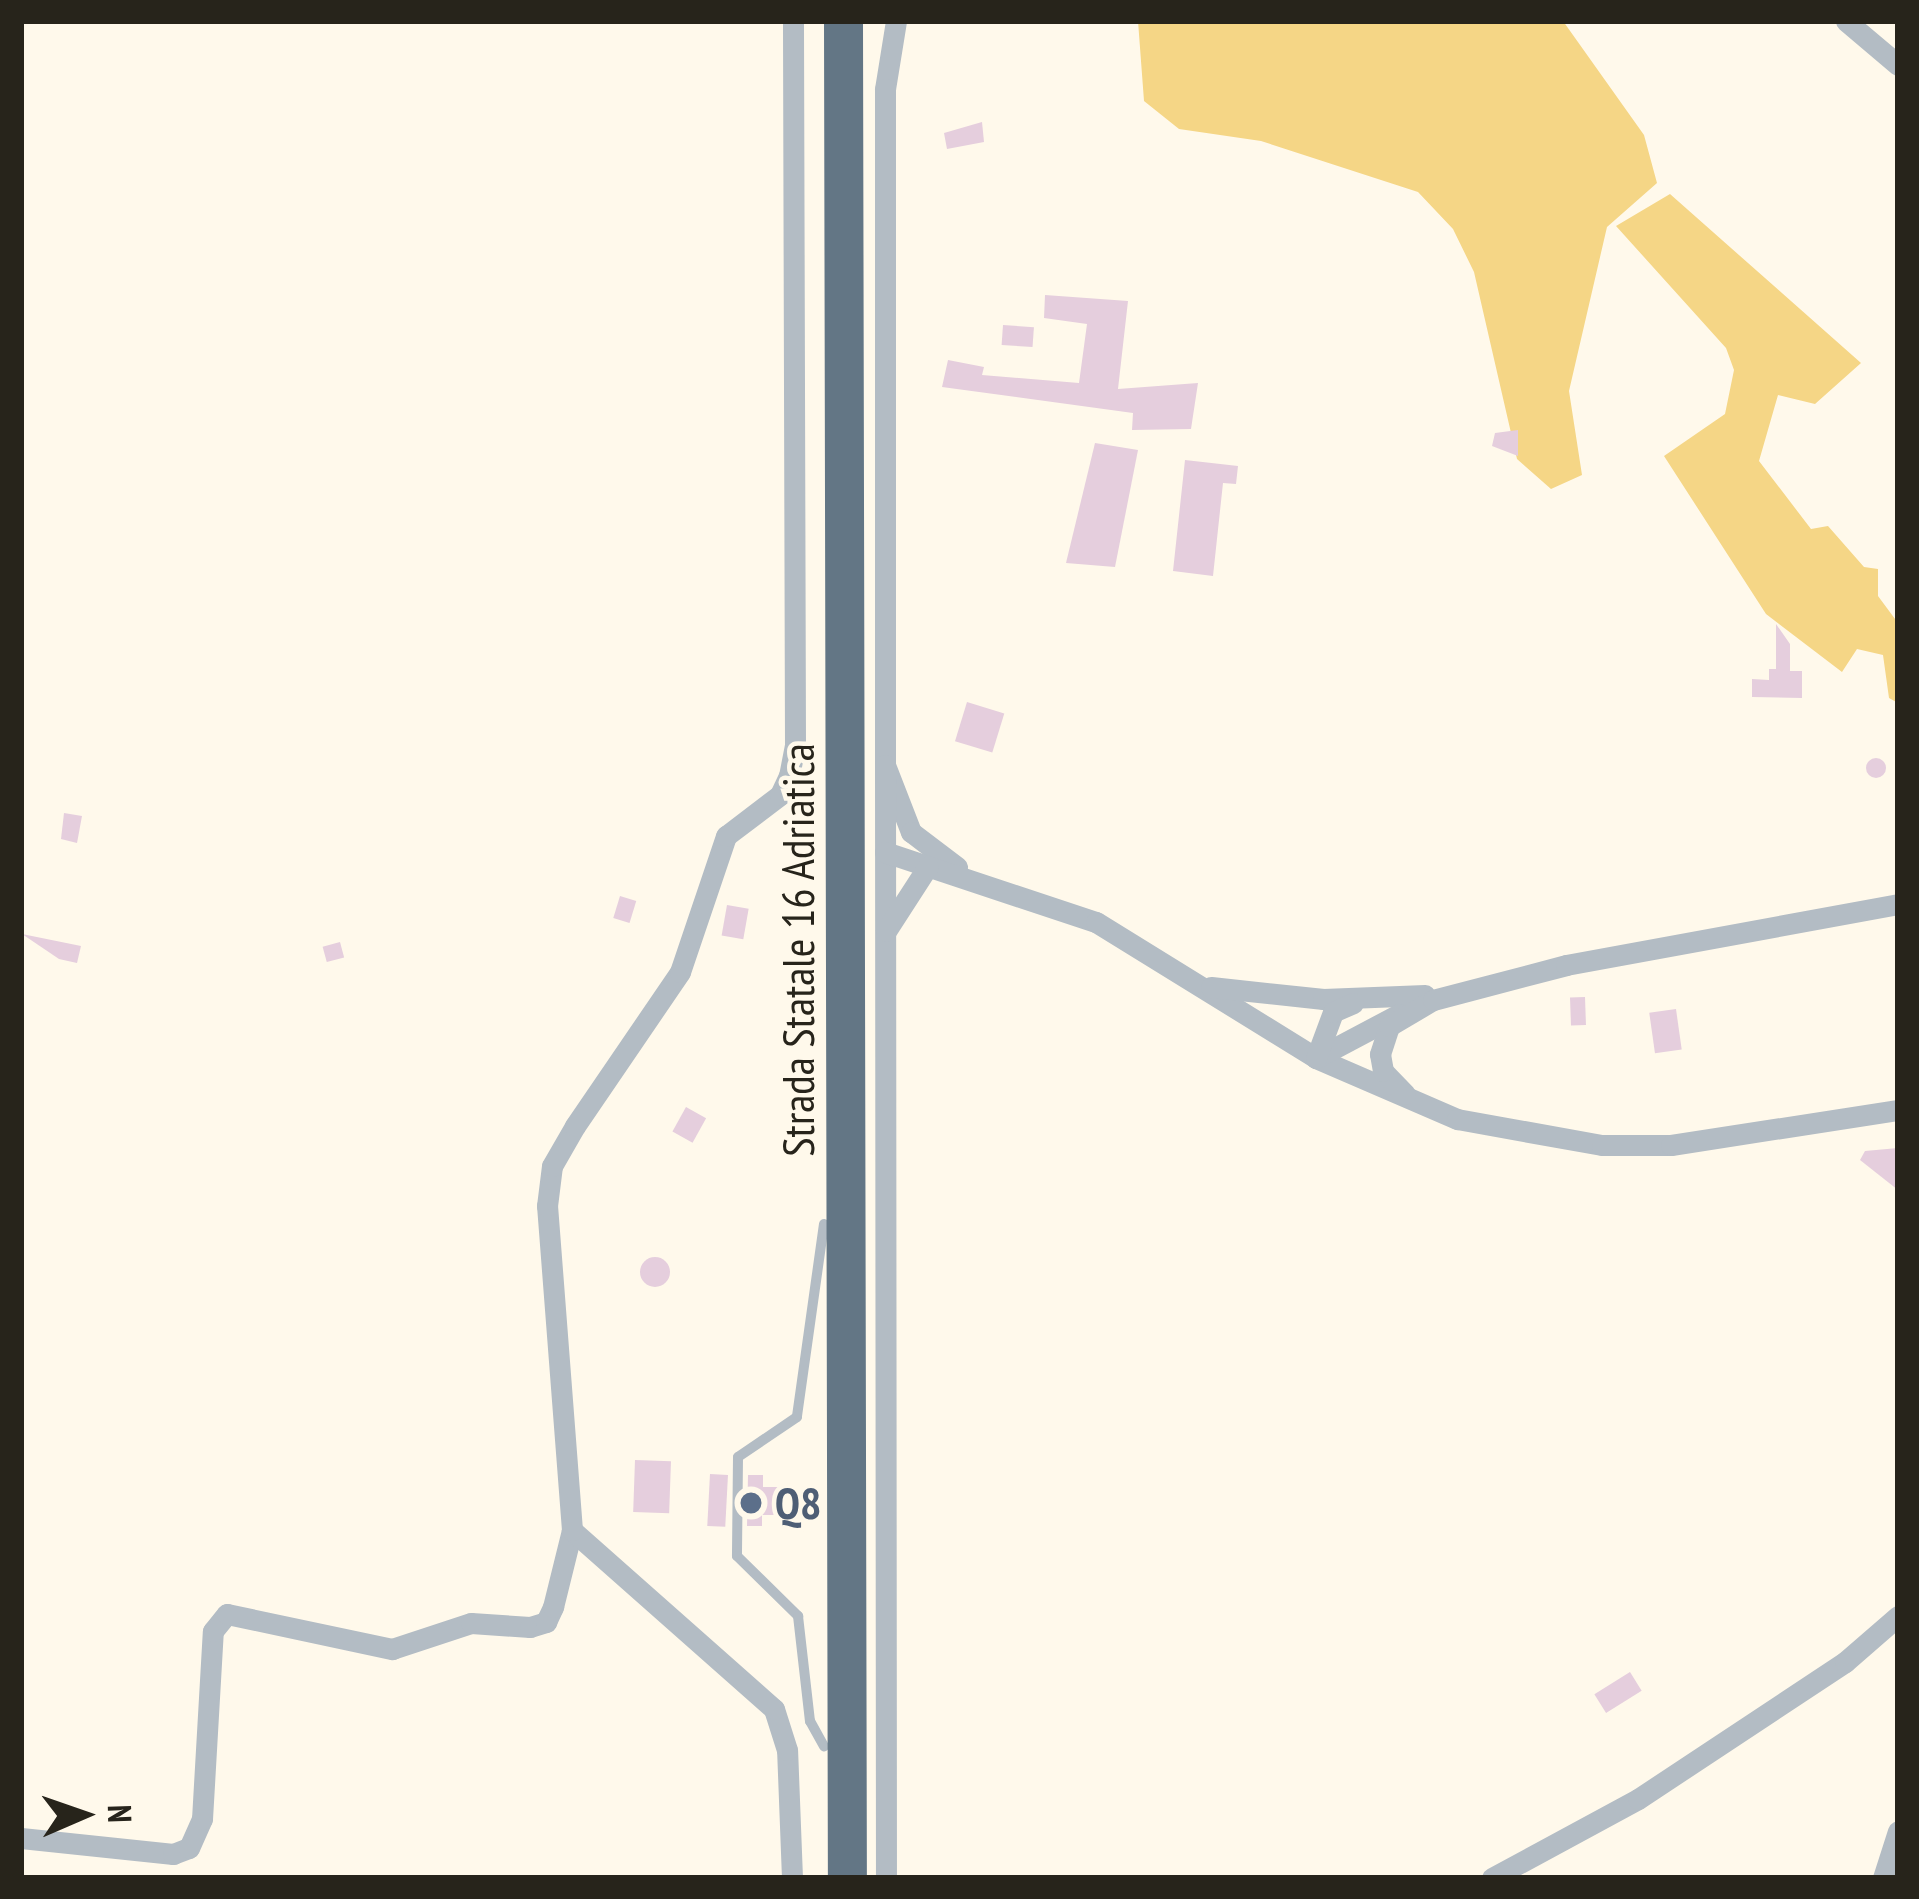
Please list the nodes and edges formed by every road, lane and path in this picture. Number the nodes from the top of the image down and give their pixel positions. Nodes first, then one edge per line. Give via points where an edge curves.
1 (793, 21) edge
2 (820, 21) edge
3 (843, 21) edge
4 (896, 21) edge
5 (1846, 21) edge
6 (1898, 65) edge
7 (885, 765) junction
8 (885, 852) junction
9 (931, 859) junction
10 (1898, 904) edge
11 (885, 933) junction
12 (1201, 985) junction
13 (1479, 986) junction
14 (1375, 1000) junction
15 (1408, 1012) junction
16 (1316, 1058) junction
17 (1413, 1102) junction
18 (1898, 1110) edge
19 (824, 1224) junction
20 (572, 1530) junction
21 (1898, 1616) edge
22 (824, 1746) junction
23 (1898, 1831) edge
24 (21, 1838) edge
25 (792, 1878) edge
26 (824, 1878) edge
27 (847, 1878) edge
28 (886, 1878) edge
29 (1492, 1878) edge
30 (1883, 1878) edge

1 - 20 street via 795,744 780,795 726,836 710,866 680,972 552,1166 552,1322
2 - 19 highway, Strada Statale 16 Adriatica
3 - 27 highway, Strada Statale 16 Adriatica
4 - 7 street via 885,89
5 - 6 street
7 - 8 street
7 - 9 street via 897,807
8 - 9 street via 909,844
8 - 11 street
9 - 11 street
9 - 12 street via 1096,922
10 - 13 street
11 - 28 street
12 - 14 street
12 - 16 street
13 - 14 street
13 - 15 street
14 - 16 street via 1333,1012
15 - 16 street
15 - 17 street via 1389,1026 1380,1054 1383,1071
16 - 17 street
17 - 18 street via 1457,1119 1602,1145 1671,1145
19 - 22 highway, Strada Statale 16 Adriatica
19 - 22 lane via 796,1417 738,1457 737,1556 798,1616 810,1721
20 - 24 street via 553,1607 546,1622 530,1627 456,1625 392,1649 227,1614 213,1630 202,1820 189,1848
20 - 25 street via 774,1709 787,1750
21 - 29 street via 1845,1662 1638,1799
22 - 26 highway, Strada Statale 16 Adriatica
23 - 30 street

